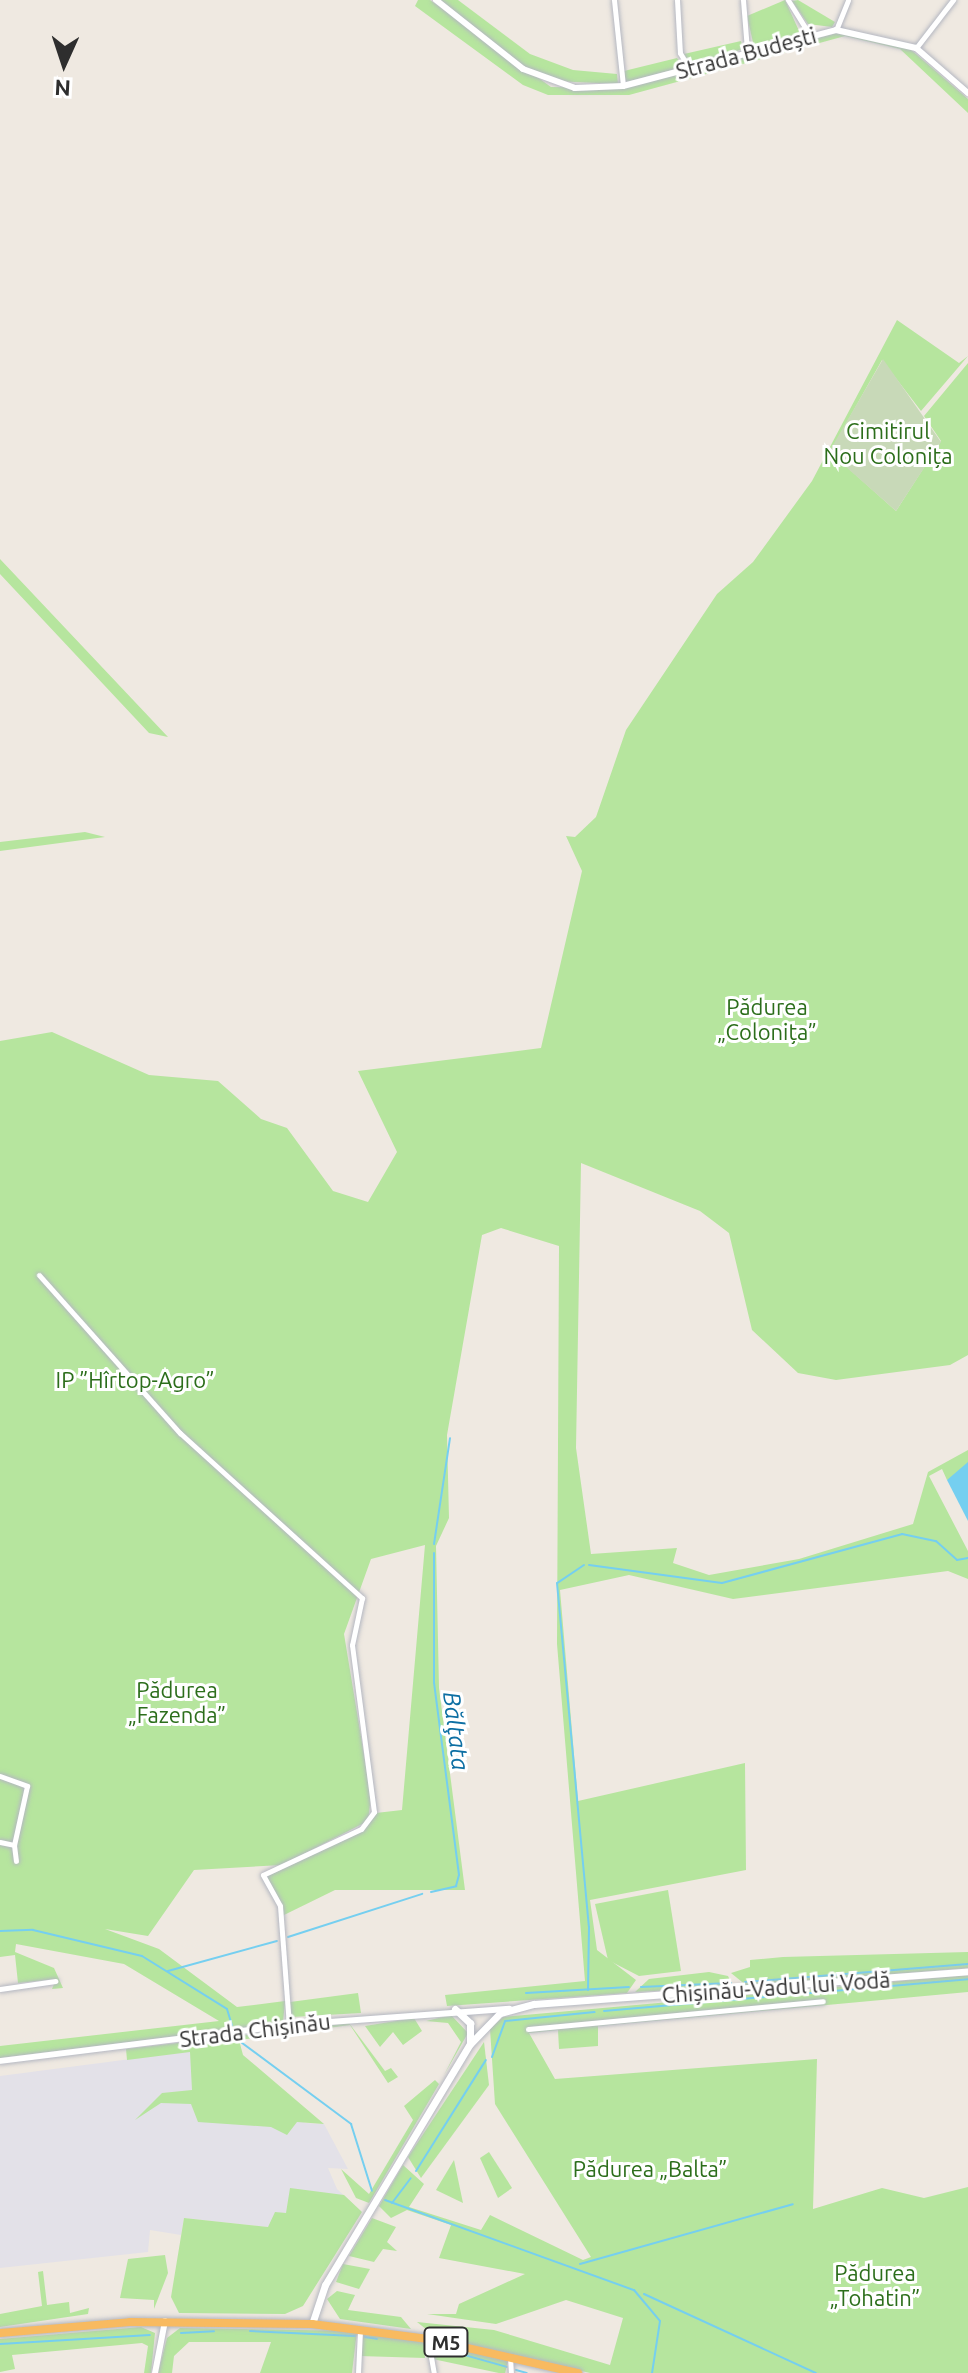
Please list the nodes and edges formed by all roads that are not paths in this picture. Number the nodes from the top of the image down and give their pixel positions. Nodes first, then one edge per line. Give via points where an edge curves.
1 (436, 0) edge
2 (614, 0) edge
3 (677, 0) edge
4 (743, 0) edge
5 (788, 0) edge
6 (848, 0) edge
7 (953, 0) edge
8 (836, 30) junction
9 (809, 33) junction
10 (916, 48) junction
11 (747, 50) junction
12 (689, 69) junction
13 (623, 86) junction
14 (968, 93) edge
15 (39, 1275) dead end
16 (0, 1776) edge
17 (0, 1842) edge
18 (14, 1845) junction
19 (16, 1861) dead end
20 (968, 1971) edge
21 (55, 1981) dead end
22 (0, 1989) edge
23 (823, 2001) dead end
24 (455, 2009) junction
25 (511, 2009) junction
26 (289, 2025) junction
27 (528, 2029) dead end
28 (470, 2044) junction
29 (0, 2061) edge
30 (165, 2321) junction
31 (312, 2324) junction
32 (360, 2329) junction
33 (0, 2333) edge
34 (428, 2339) junction
35 (510, 2355) junction
36 (356, 2371) edge
37 (155, 2373) edge
38 (434, 2373) edge
39 (511, 2373) edge
40 (578, 2373) edge

1 - 13 street, Strada Budești via 508,59 554,84
2 - 13 street
3 - 12 street via 680,53
4 - 11 street
5 - 9 street
6 - 8 street
7 - 10 street
8 - 9 street, Strada Budești
8 - 10 street, Strada Budești
9 - 11 street, Strada Budești
10 - 14 street, Strada Budești
11 - 12 street, Strada Budești
12 - 13 street, Strada Budești
15 - 26 street via 180,1433 362,1598 352,1645 374,1812 361,1829 263,1875 280,1906
16 - 18 street via 27,1786
17 - 18 street
18 - 19 street
20 - 25 main road, Chișinău-Vadul lui Vodă
21 - 22 street
23 - 27 street
24 - 25 street, Strada Chișinău
24 - 26 street, Strada Chișinău
24 - 28 main road via 470,2023
25 - 28 main road via 492,2017
26 - 29 street, Strada Chișinău
28 - 31 main road via 325,2285
30 - 31 highway, M5
30 - 33 highway, M5
30 - 37 street
31 - 32 highway, M5
32 - 34 highway, M5
32 - 36 street
34 - 35 highway, M5
34 - 38 street
35 - 39 street
35 - 40 highway, M5

